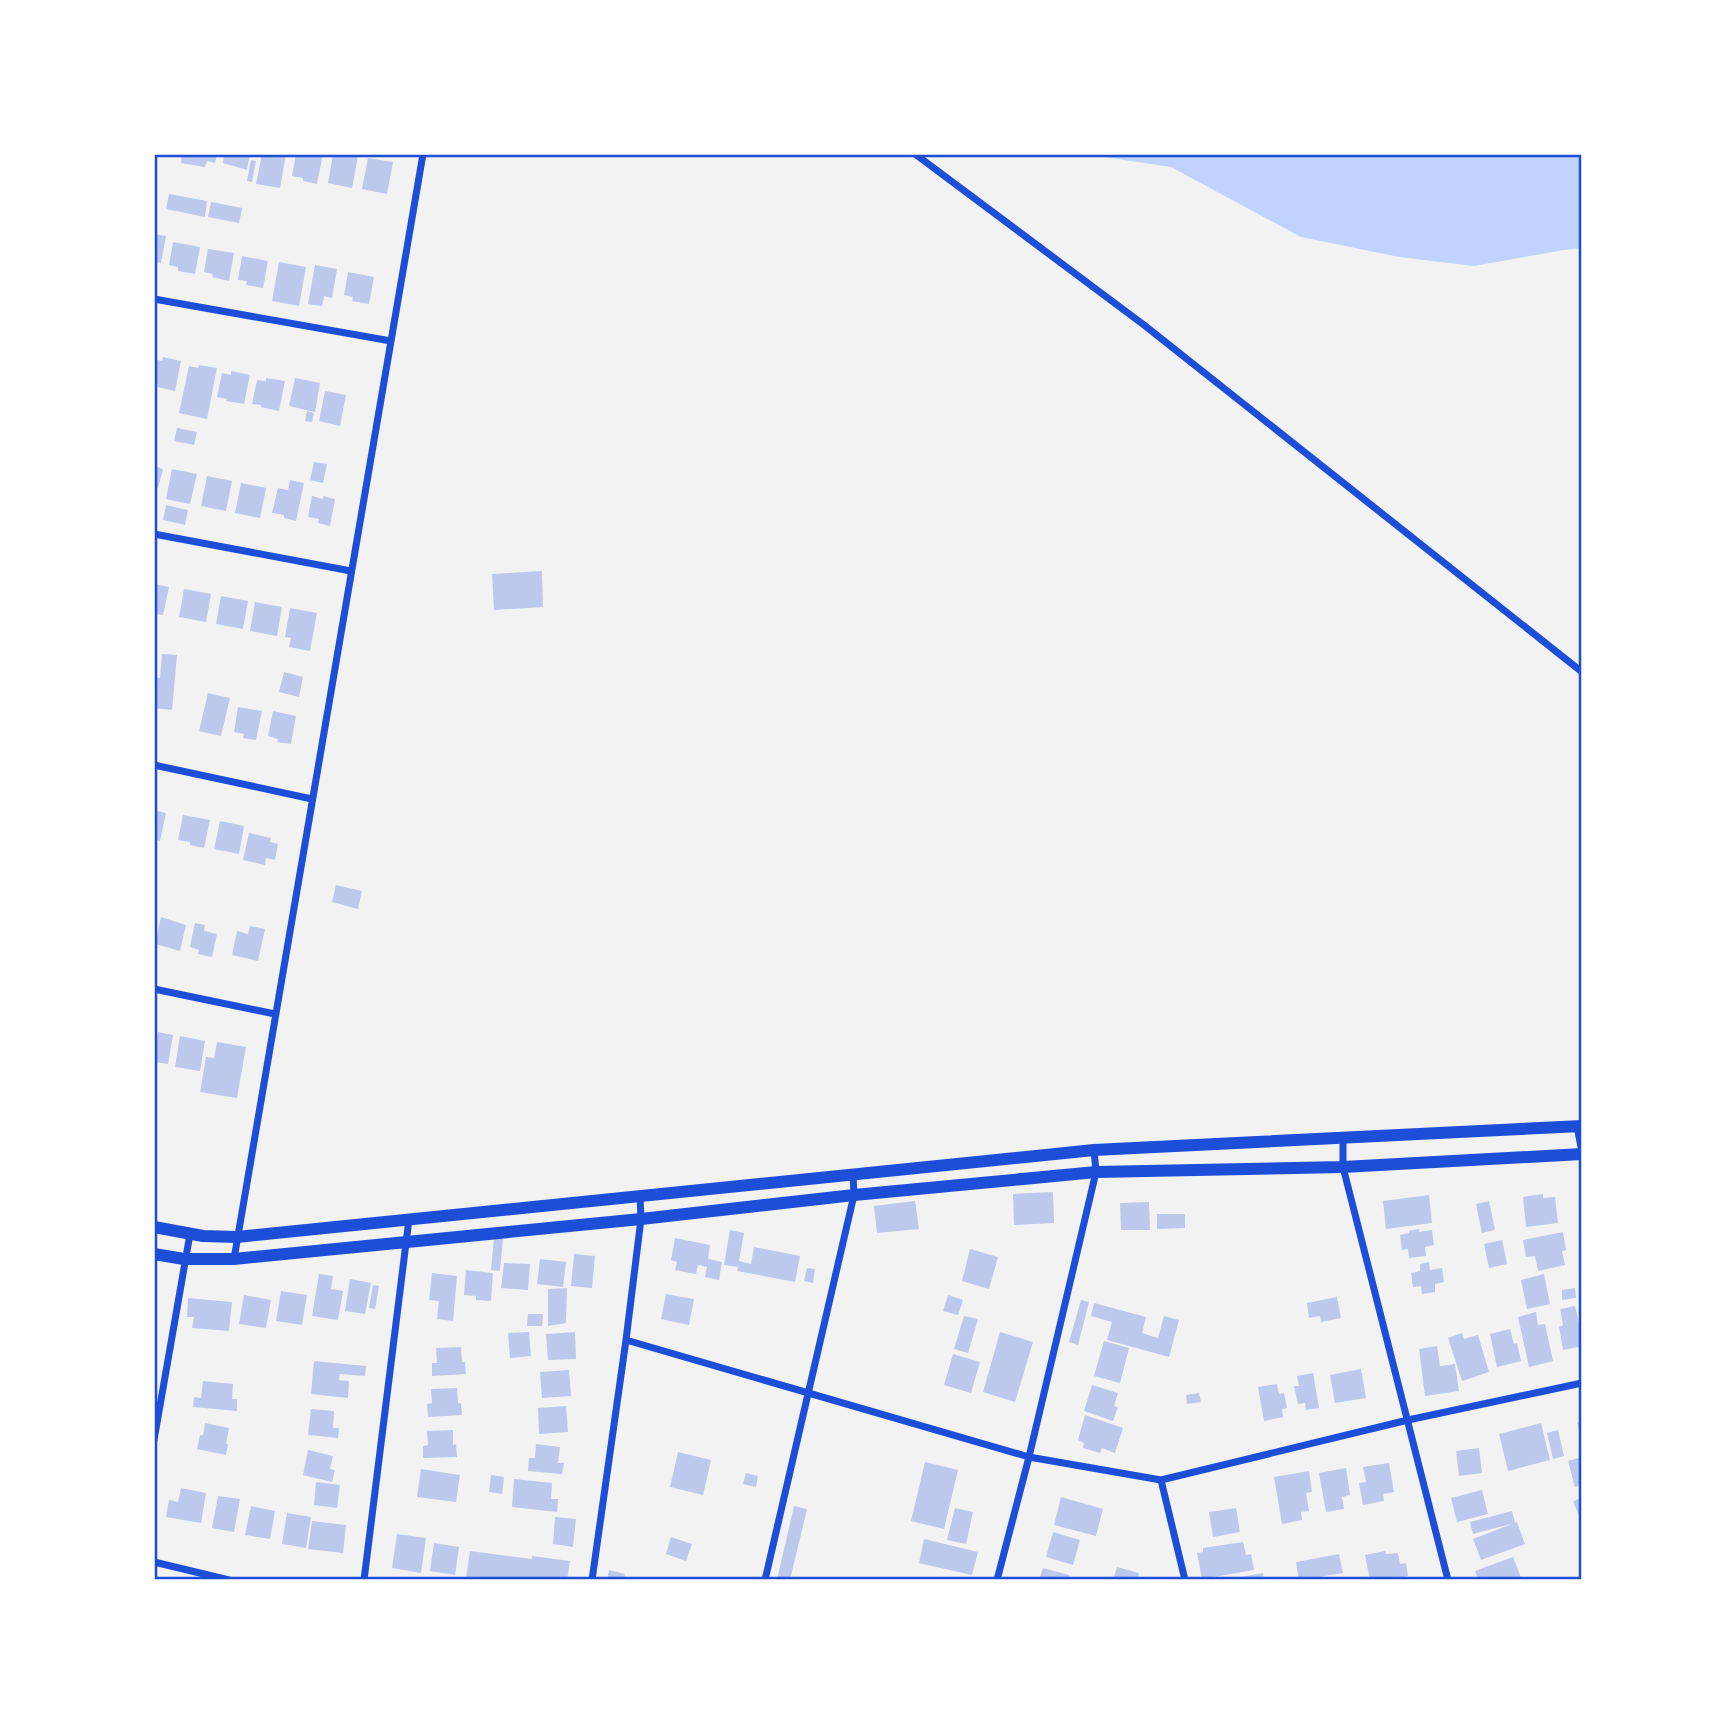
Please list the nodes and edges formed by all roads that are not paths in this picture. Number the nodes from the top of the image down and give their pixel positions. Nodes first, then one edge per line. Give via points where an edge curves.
1 (423, 154) edge
2 (915, 154) edge
3 (154, 299) edge
4 (390, 341) junction
5 (154, 534) edge
6 (351, 571) junction
7 (1582, 673) edge
8 (154, 765) edge
9 (312, 799) junction
10 (154, 989) edge
11 (275, 1014) junction
12 (1580, 1126) edge
13 (1343, 1138) junction
14 (1094, 1150) junction
15 (1582, 1153) edge
16 (1343, 1167) junction
17 (1096, 1172) junction
18 (853, 1174) junction
19 (854, 1195) junction
20 (640, 1196) junction
21 (409, 1219) junction
22 (641, 1219) junction
23 (154, 1227) edge
24 (190, 1234) junction
25 (237, 1237) junction
26 (406, 1242) junction
27 (154, 1254) edge
28 (184, 1259) junction
29 (234, 1259) junction
30 (626, 1340) junction
31 (1582, 1383) edge
32 (808, 1392) junction
33 (1408, 1420) junction
34 (154, 1440) edge
35 (1030, 1457) junction
36 (1161, 1480) junction
37 (154, 1562) edge
38 (229, 1580) edge
39 (364, 1580) edge
40 (592, 1580) edge
41 (765, 1580) edge
42 (997, 1580) edge
43 (1185, 1580) edge
44 (1448, 1580) edge

1 - 4 street
2 - 7 street via 1144,325
3 - 4 street
4 - 6 street
5 - 6 street
6 - 9 street
8 - 9 street
9 - 11 street
10 - 11 street
11 - 25 street
12 - 13 street
12 - 15 street
13 - 14 street
13 - 16 street
14 - 17 street
14 - 18 street
15 - 16 street
16 - 17 street
16 - 33 street
17 - 19 street
17 - 35 street
18 - 19 street
18 - 20 street
19 - 22 street
19 - 32 street
20 - 21 street
20 - 22 street
21 - 25 street
21 - 26 street
22 - 26 street
22 - 30 street
23 - 24 street
24 - 25 street
24 - 28 street
25 - 29 street
26 - 29 street
26 - 39 street
27 - 28 street
28 - 29 street
28 - 34 street
30 - 32 street
30 - 40 street
31 - 33 street
32 - 35 street
32 - 41 street
33 - 36 street
33 - 44 street
35 - 36 street
35 - 42 street
36 - 43 street
37 - 38 street

